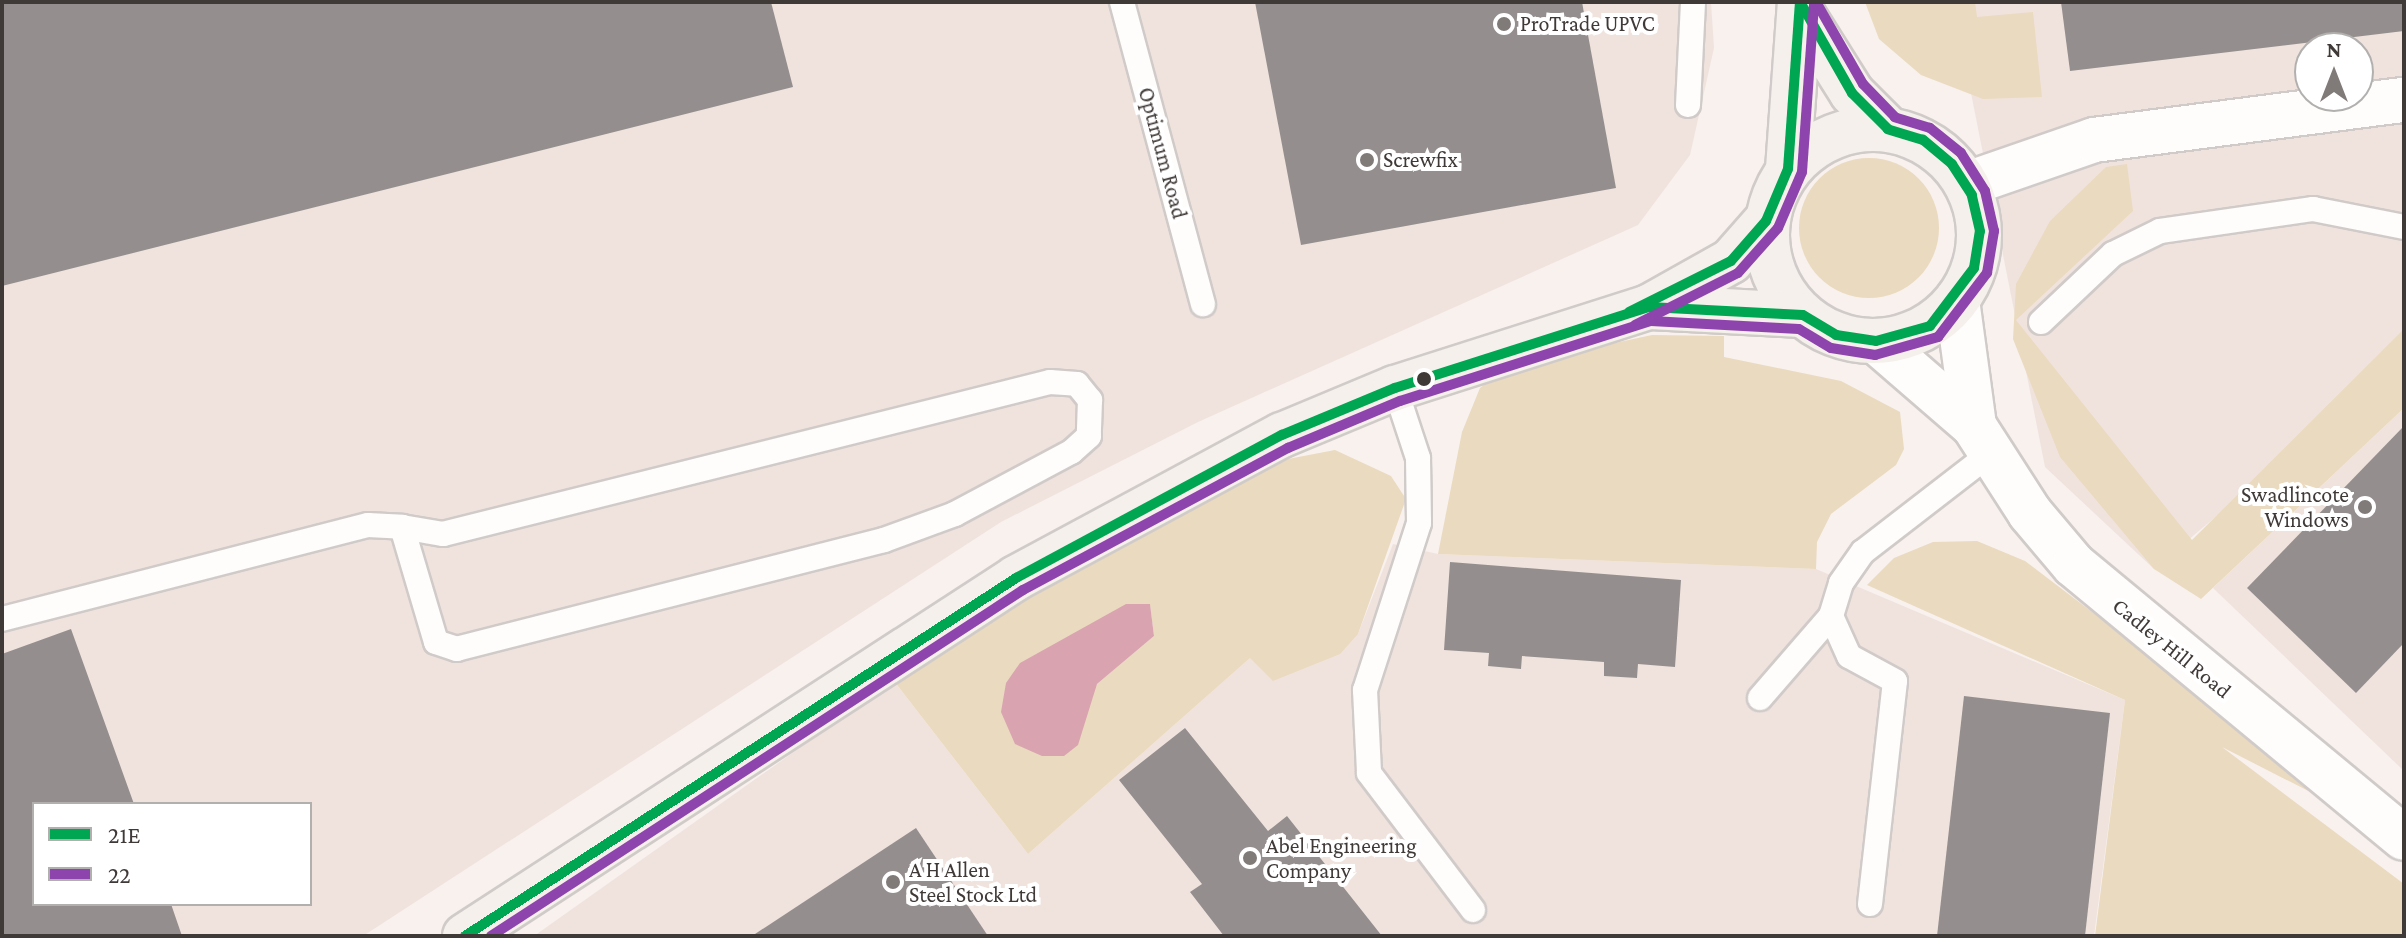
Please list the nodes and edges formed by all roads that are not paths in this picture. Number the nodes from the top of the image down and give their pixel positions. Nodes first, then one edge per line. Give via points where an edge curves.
1 (1122, 2) edge
2 (1693, 2) edge
3 (1800, 7) edge
4 (2404, 100) edge
5 (1688, 105) dead end
6 (1888, 129) junction
7 (1788, 169) junction
8 (1967, 184) junction
9 (1766, 221) junction
10 (2404, 227) edge
11 (1957, 300) junction
12 (1203, 304) dead end
13 (1649, 307) junction
14 (1803, 315) junction
15 (2041, 322) dead end
16 (1876, 341) junction
17 (1395, 388) junction
18 (1982, 440) junction
19 (402, 527) junction
20 (1831, 616) junction
21 (2, 619) edge
22 (1760, 698) dead end
23 (2404, 838) edge
24 (1870, 904) dead end
25 (1473, 910) dead end
26 (465, 936) edge

1 - 12 lane, Optimum Road
2 - 5 lane
3 - 6 main road via 1852,93
3 - 7 main road
4 - 8 street via 2094,140
6 - 7 main road via 1829,137
6 - 8 main road via 1923,140
7 - 9 main road
8 - 11 main road via 1980,231 1974,268
9 - 13 main road via 1731,261
9 - 14 main road via 1770,265
10 - 15 lane via 2313,209 2160,231 2113,254
11 - 16 main road via 1930,326
11 - 18 street, Cadley Hill Road
13 - 14 main road
13 - 17 main road
14 - 16 main road via 1836,335
16 - 18 street, Cadley Hill Road
17 - 25 lane via 1418,458 1419,523 1365,690 1369,773
17 - 26 main road via 1282,435 1016,578
18 - 20 lane via 1863,552 1841,583
18 - 23 street, Cadley Hill Road via 2038,523 2118,606
19 - 19 lane via 443,534 1050,382 1077,384 1090,400 1089,436 1071,452 955,514 884,540 457,649 436,642
19 - 21 lane via 368,525
20 - 22 lane
20 - 24 lane via 1849,656 1895,681

